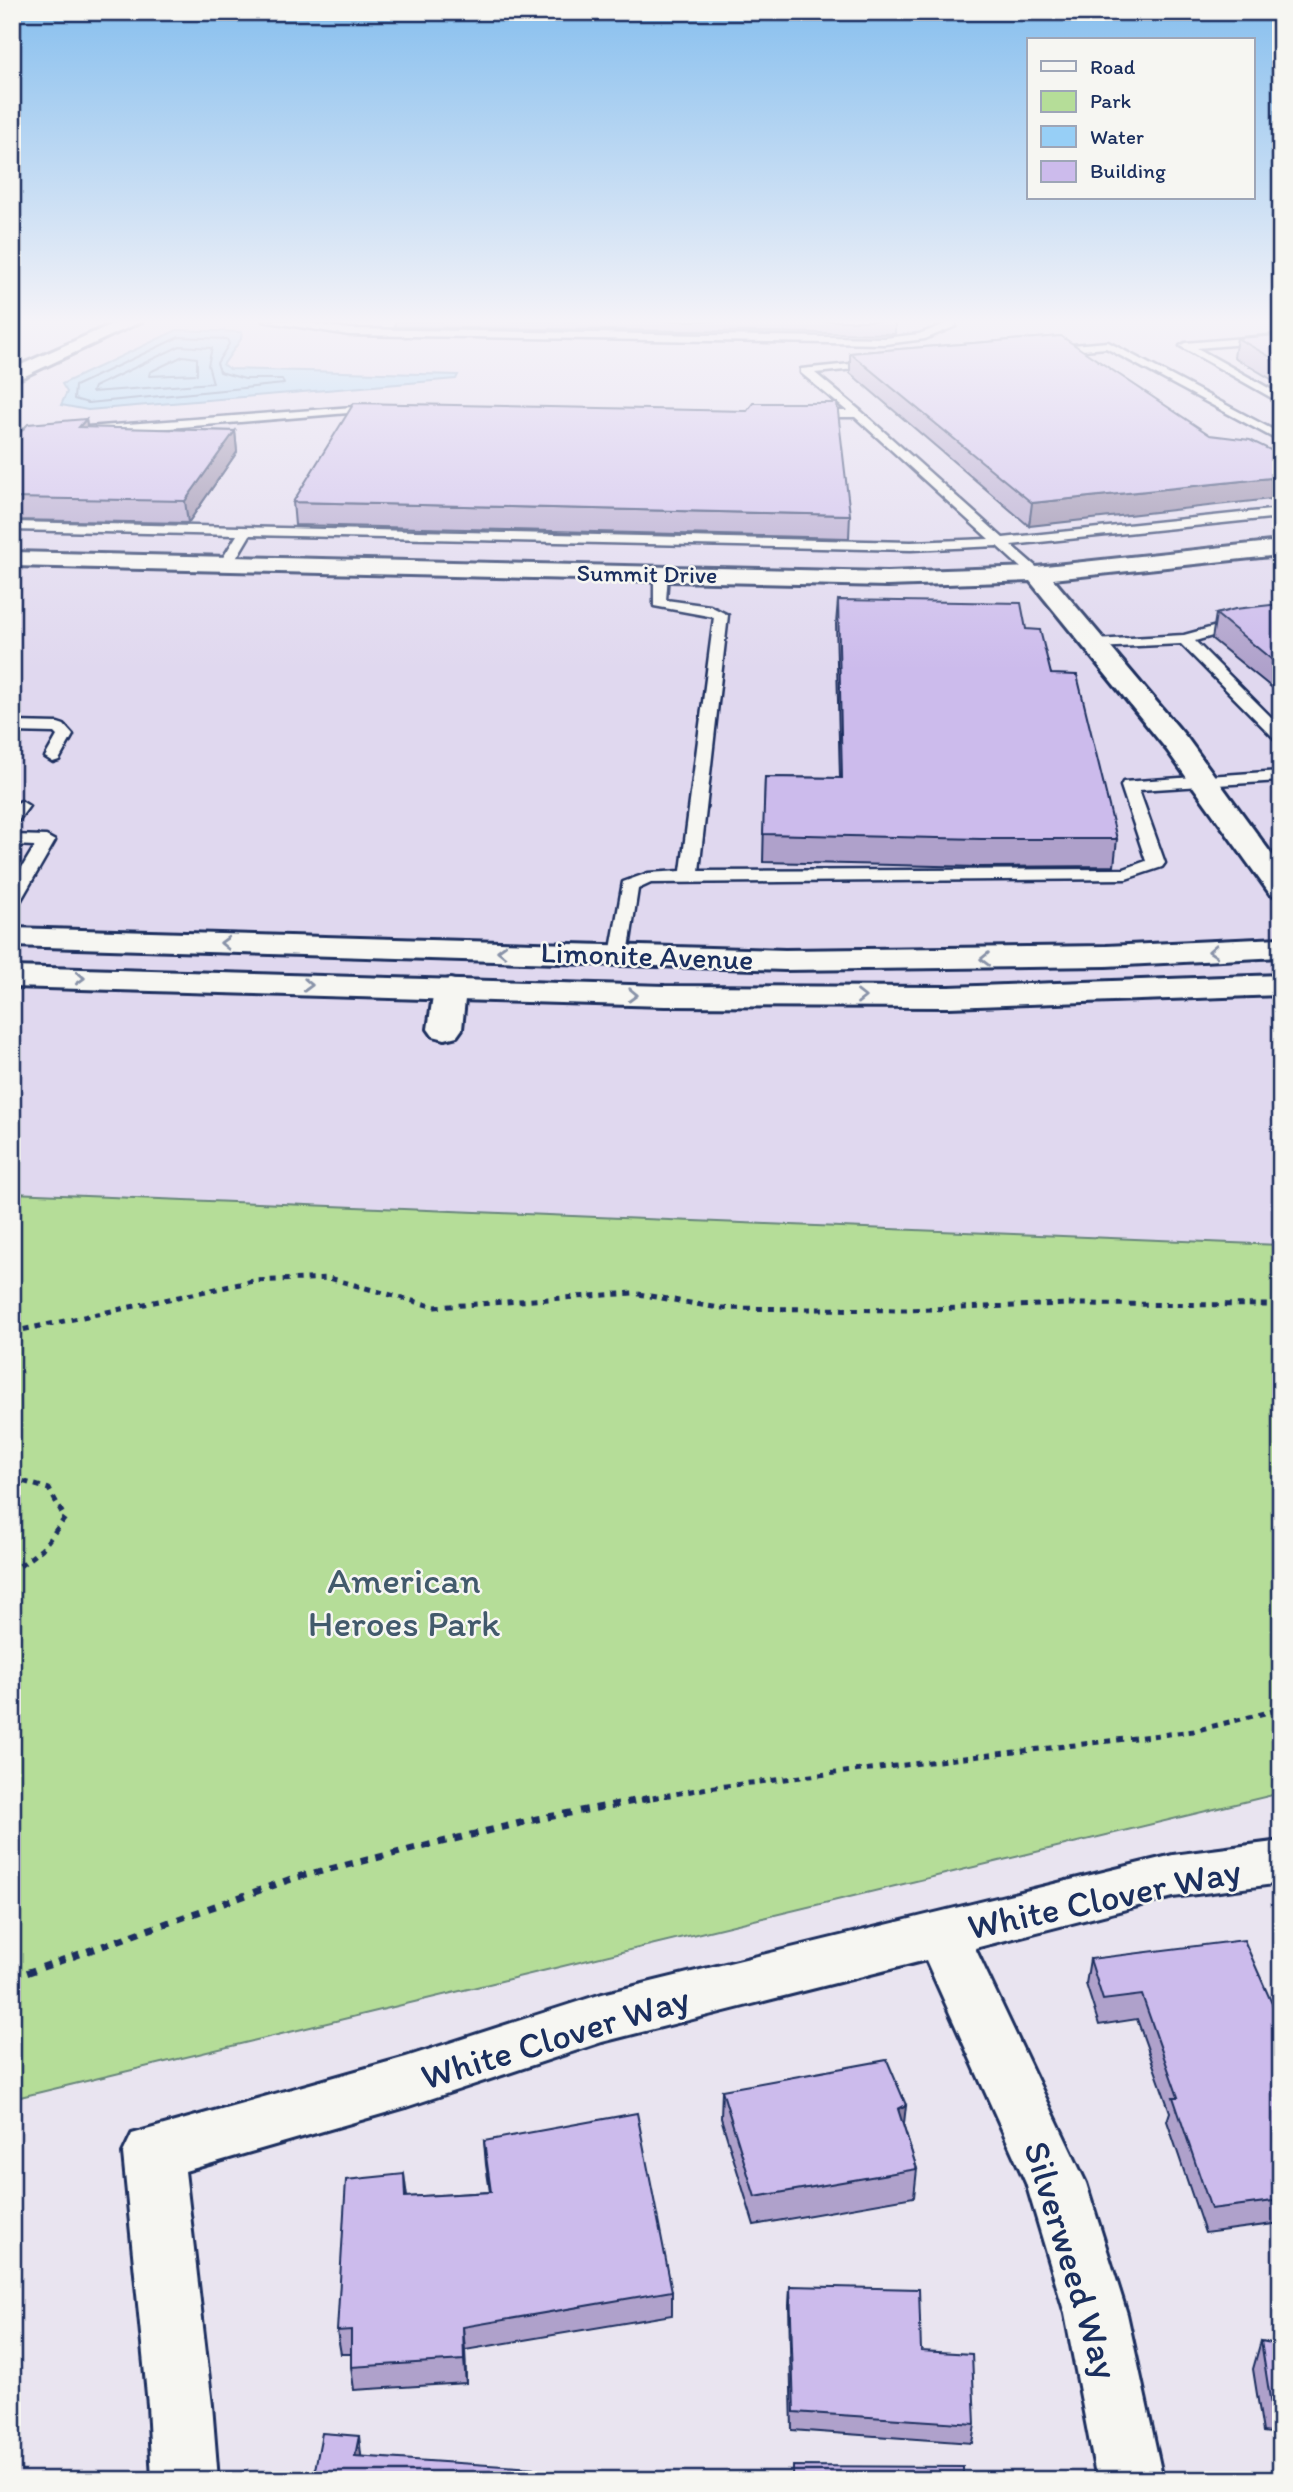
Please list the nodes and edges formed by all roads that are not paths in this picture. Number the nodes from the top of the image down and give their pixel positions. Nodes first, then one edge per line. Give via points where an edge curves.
1 (884, 437) edge
2 (1281, 513) edge
3 (12, 526) edge
4 (246, 531) junction
5 (1000, 542) junction
6 (1281, 548) edge
7 (12, 559) edge
8 (226, 564) junction
9 (1036, 574) junction
10 (662, 575) junction
11 (1281, 618) edge
12 (1185, 639) junction
13 (1095, 644) junction
14 (12, 727) edge
15 (1281, 736) edge
16 (54, 757) dead end
17 (1281, 776) edge
18 (1205, 782) junction
19 (12, 840) edge
20 (689, 876) junction
21 (1281, 888) edge
22 (12, 900) edge
23 (12, 937) edge
24 (1281, 947) edge
25 (619, 955) junction
26 (12, 976) edge
27 (1281, 985) edge
28 (450, 989) junction
29 (445, 1029) dead end
30 (1281, 1863) edge
31 (940, 1932) junction
32 (184, 2480) edge
33 (1130, 2480) edge

1 - 5 lane
2 - 5 lane
3 - 4 lane
4 - 5 lane via 911,546
4 - 8 lane
5 - 9 lane
6 - 9 street, Summit Drive
7 - 8 street, Summit Drive
8 - 10 street, Summit Drive
9 - 10 street, Summit Drive via 887,579
9 - 13 street
10 - 20 lane via 659,603 721,615
11 - 12 lane via 1246,622
12 - 13 lane
12 - 15 lane
13 - 18 street
14 - 16 lane via 58,728 65,735
17 - 18 lane
18 - 20 lane via 1129,786 1156,863 1126,874
18 - 21 street
19 - 22 lane via 46,841
20 - 25 lane via 648,878 629,886
25 -> 23 street, Limonite Avenue
24 -> 25 street, Limonite Avenue via 953,960
25 - 28 street via 610,968 589,975
26 -> 28 street, Limonite Avenue
28 -> 27 street, Limonite Avenue via 949,998
28 - 29 street
30 - 31 street, White Clover Way via 1173,1876
31 - 32 street, White Clover Way via 603,2018 406,2082 153,2153
31 - 33 street, Silverweed Way via 1056,2183 1096,2314

